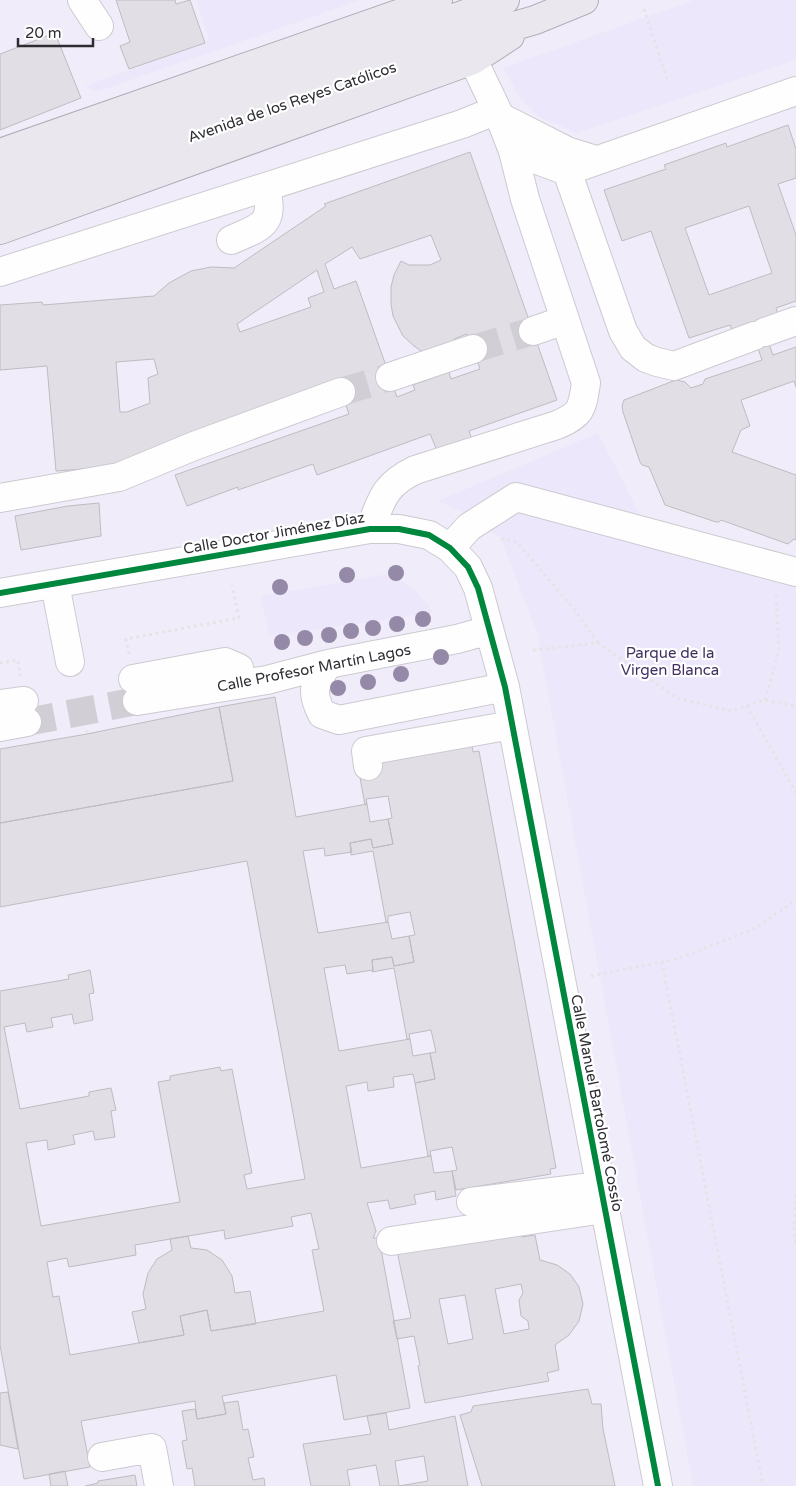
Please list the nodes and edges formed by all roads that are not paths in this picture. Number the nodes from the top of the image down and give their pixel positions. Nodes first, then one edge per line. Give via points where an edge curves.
1 (82, 0) edge
2 (438, 0) edge
3 (505, 0) edge
4 (584, 0) edge
5 (535, 20) junction
6 (99, 26) dead end
7 (473, 60) junction
8 (796, 91) edge
9 (498, 114) junction
10 (514, 151) junction
11 (0, 153) edge
12 (596, 160) junction
13 (567, 171) junction
14 (0, 178) edge
15 (265, 187) junction
16 (0, 206) edge
17 (0, 230) edge
18 (231, 240) dead end
19 (0, 272) edge
20 (565, 320) junction
21 (796, 321) edge
22 (533, 331) tunnel mouth
23 (473, 350) tunnel mouth
24 (390, 377) tunnel mouth
25 (341, 392) tunnel mouth
26 (0, 498) edge
27 (370, 529) junction
28 (450, 548) junction
29 (785, 569) edge
30 (55, 584) junction
31 (0, 593) edge
32 (489, 633) junction
33 (70, 662) dead end
34 (328, 664) junction
35 (134, 679) tunnel mouth
36 (505, 686) junction
37 (18, 702) tunnel mouth
38 (512, 725) junction
39 (0, 727) edge
40 (368, 766) dead end
41 (602, 1197) junction
42 (471, 1202) dead end
43 (391, 1241) dead end
44 (102, 1457) dead end
45 (160, 1486) edge
46 (658, 1486) edge

1 - 6 street
2 - 11 main road
3 - 14 main road, Avenida de los Reyes Católicos
4 - 5 main road, Avenida de los Reyes Católicos
5 - 7 main road
5 - 16 main road, Avenida de los Reyes Católicos via 473,38
7 - 9 street
7 - 17 main road
8 - 12 street
9 - 10 street
9 - 12 street via 566,151
9 - 15 street
10 - 13 street
10 - 20 street via 525,199
12 - 13 street
13 - 21 street via 623,331 633,348 646,358 674,366
15 - 18 street via 268,218 261,227
15 - 19 street
20 - 22 street
20 - 27 street via 586,383 583,404 574,418 400,477 385,492
23 - 24 street
25 - 26 street via 119,477
27 - 28 street, Calle Doctor Jiménez Díaz via 399,529 429,535
27 - 30 street, Calle Doctor Jiménez Díaz
28 - 29 street via 469,527 516,497
28 - 32 street, Calle Doctor Jiménez Díaz via 468,567 478,588
30 - 31 street, Calle Doctor Jiménez Díaz
30 - 33 street
32 - 34 street, Calle Profesor Martín Lagos
32 - 36 street, Calle Doctor Jiménez Díaz
34 - 35 street, Calle Profesor Martín Lagos via 241,684 238,668 225,662
34 - 36 street via 315,687 315,700 322,714 339,720
36 - 38 street, Calle Doctor Jiménez Díaz
37 - 39 street
38 - 40 street via 366,751
38 - 41 street, Calle Manuel Bartolomé Cossío
41 - 42 street
41 - 43 street
41 - 46 street, Calle Manuel Bartolomé Cossío
44 - 45 street via 152,1448

